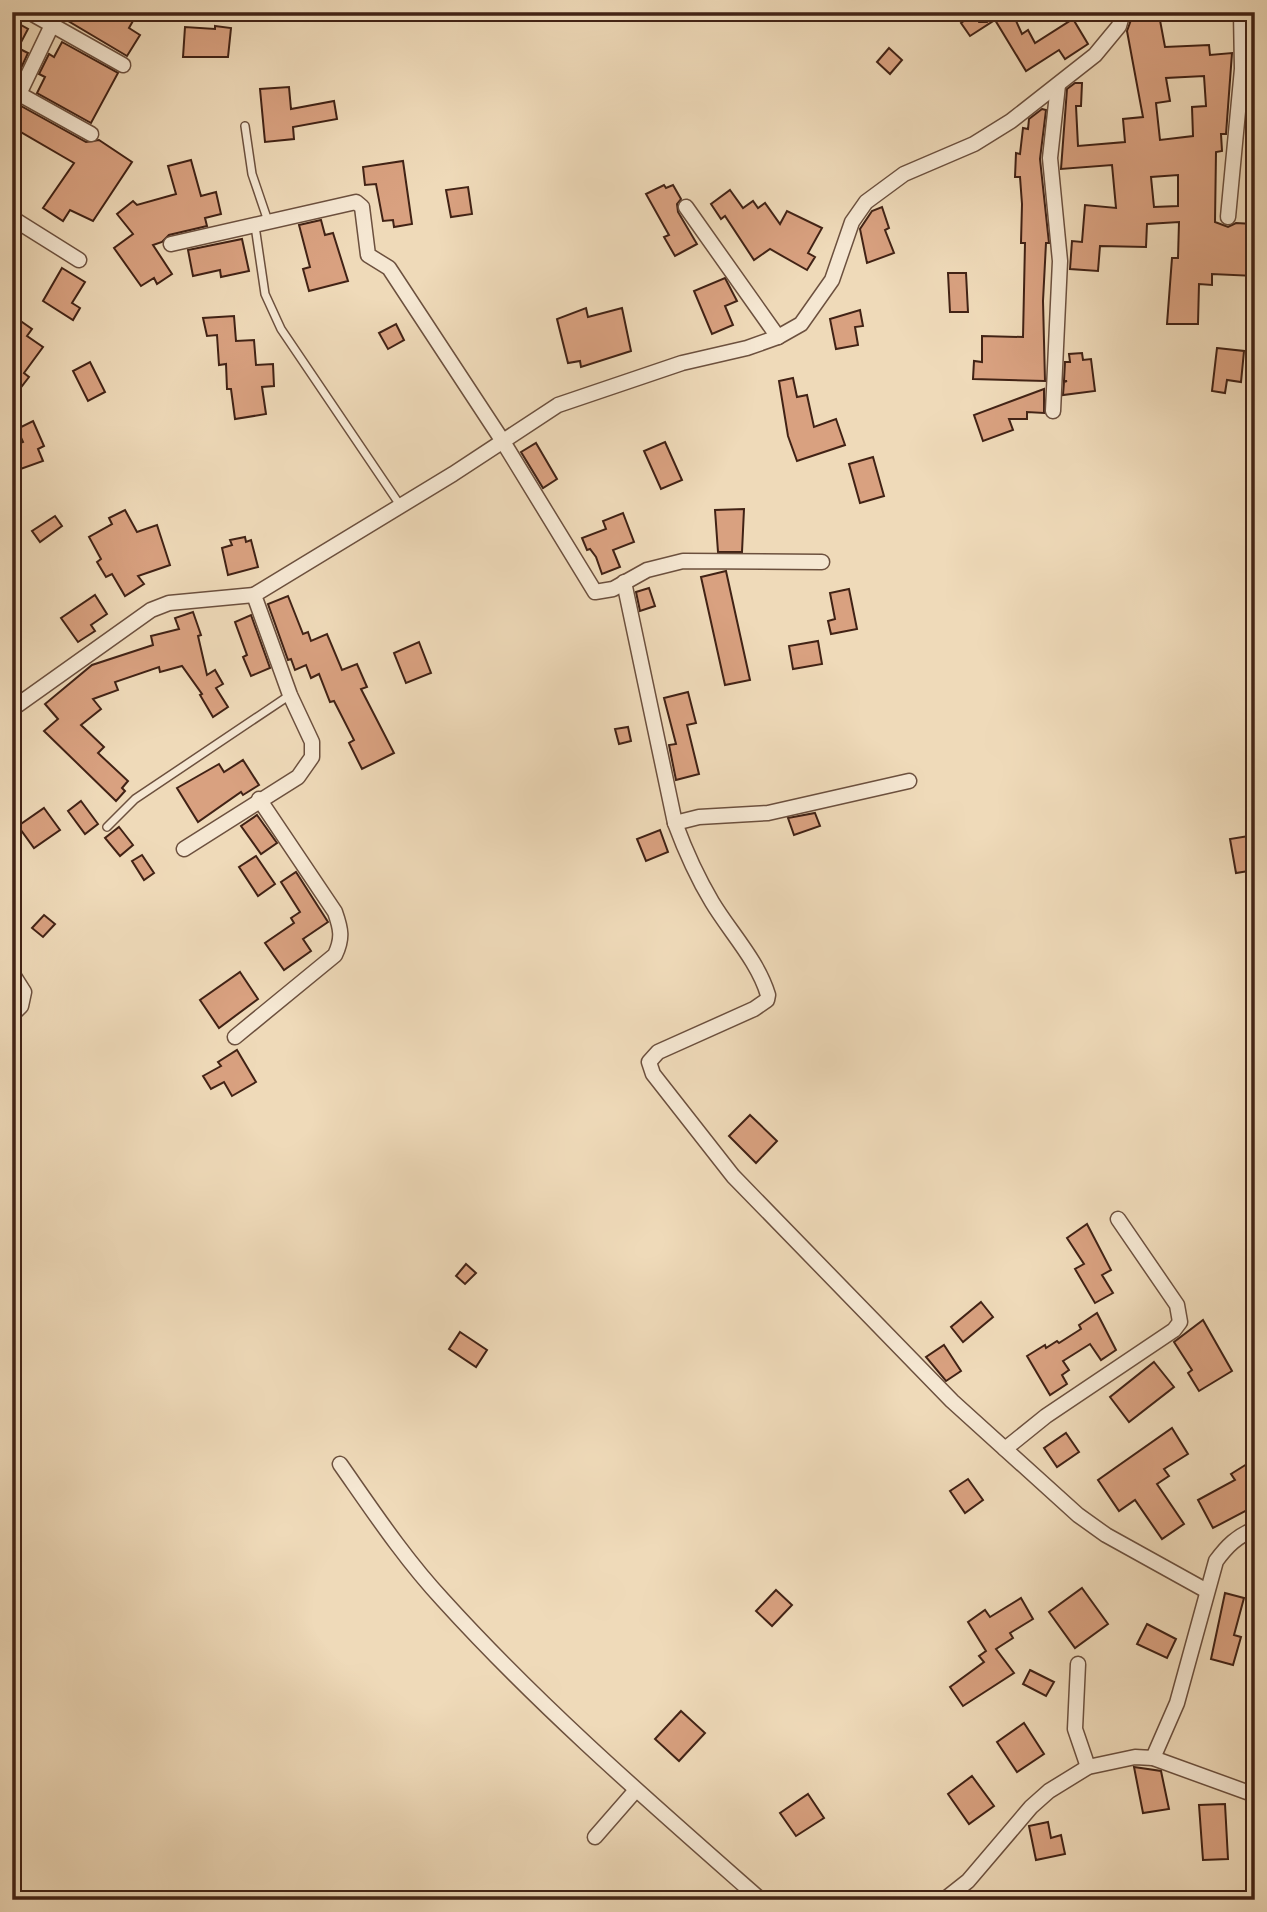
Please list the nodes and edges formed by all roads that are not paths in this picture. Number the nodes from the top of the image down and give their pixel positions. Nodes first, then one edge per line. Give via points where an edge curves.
1 (29, 12) edge
2 (1123, 12) edge
3 (1241, 12) edge
4 (52, 25) junction
5 (123, 65) dead end
6 (1248, 68) edge
7 (1058, 85) junction
8 (15, 92) edge
9 (245, 125) dead end
10 (91, 134) dead end
11 (686, 206) dead end
12 (1228, 217) dead end
13 (12, 218) edge
14 (262, 224) junction
15 (171, 244) dead end
16 (79, 260) dead end
17 (778, 337) junction
18 (1053, 411) dead end
19 (502, 440) junction
20 (400, 505) junction
21 (822, 562) dead end
22 (624, 582) junction
23 (254, 595) junction
24 (290, 695) junction
25 (12, 709) edge
26 (909, 781) dead end
27 (259, 799) junction
28 (675, 823) junction
29 (107, 827) dead end
30 (184, 849) dead end
31 (12, 973) edge
32 (12, 1015) edge
33 (235, 1037) dead end
34 (1118, 1219) dead end
35 (1005, 1449) junction
36 (340, 1464) dead end
37 (1255, 1529) edge
38 (1207, 1591) junction
39 (1077, 1664) dead end
40 (1153, 1758) junction
41 (1088, 1768) junction
42 (636, 1790) junction
43 (1255, 1795) edge
44 (595, 1838) dead end
45 (950, 1898) edge
46 (761, 1900) edge

1 - 4 street
2 - 7 street via 1119,26 1095,55
3 - 6 street
4 - 5 street
4 - 8 street
6 - 12 street
7 - 17 street via 974,144 904,174 866,202 852,222 832,279 817,303 801,324
7 - 18 street via 1050,158 1060,261
8 - 10 street
9 - 14 lane
11 - 17 street
13 - 16 street
14 - 15 street
14 - 19 street via 345,203 362,207 368,255 389,268
14 - 20 lane via 265,294 281,329
17 - 19 street via 591,391 558,405
19 - 20 street
19 - 22 street via 595,592 603,593
20 - 23 street
21 - 22 street via 683,561
22 - 28 street
23 - 24 street
23 - 25 street via 169,603 151,610
24 - 27 street via 312,742 312,757 298,777
24 - 29 lane via 135,799
26 - 28 street via 768,813
27 - 30 street
27 - 33 street via 335,912 342,929 341,942 335,955
28 - 35 street via 712,901 768,995 754,1009 658,1052 649,1068 733,1176 952,1401
31 - 32 street via 23,992 21,1006
34 - 35 street via 1177,1306 1180,1322
35 - 38 street via 1106,1535
36 - 42 street via 442,1600
37 - 38 street via 1226,1546
38 - 40 street via 1177,1703
39 - 41 street via 1075,1729
40 - 41 street
40 - 43 street
41 - 45 street via 1031,1807
42 - 44 street
42 - 46 street

